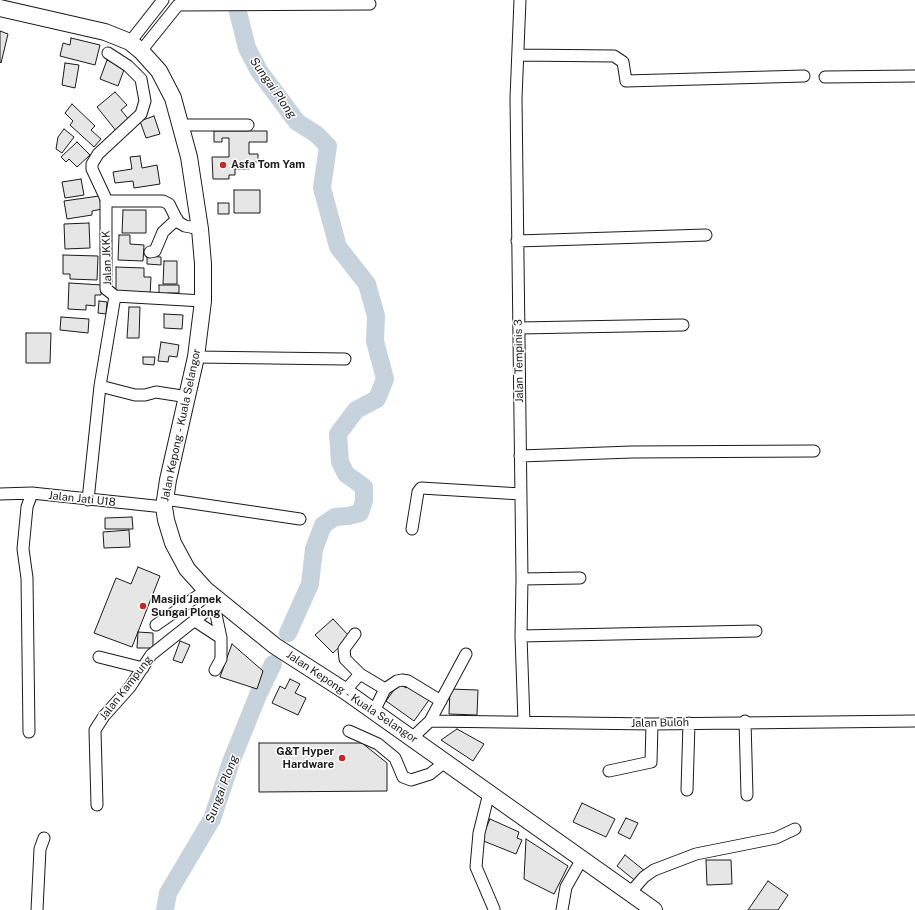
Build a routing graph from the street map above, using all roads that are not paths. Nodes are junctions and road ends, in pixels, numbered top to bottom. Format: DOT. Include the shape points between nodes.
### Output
graph roads {
  1 [pos="163,0"];
  2 [pos="520,0"];
  3 [pos="175,3"];
  4 [pos="370,4"];
  5 [pos="0,8"];
  6 [pos="136,47"];
  7 [pos="108,52"];
  8 [pos="518,55"];
  9 [pos="804,76"];
  10 [pos="915,76"];
  11 [pos="825,77"];
  12 [pos="182,125"];
  13 [pos="248,125"];
  14 [pos="106,202"];
  15 [pos="177,219"];
  16 [pos="200,229"];
  17 [pos="706,235"];
  18 [pos="518,241"];
  19 [pos="150,252"];
  20 [pos="115,296"];
  21 [pos="203,301"];
  22 [pos="683,325"];
  23 [pos="519,328"];
  24 [pos="196,357"];
  25 [pos="345,360"];
  26 [pos="100,386"];
  27 [pos="188,397"];
  28 [pos="814,451"];
  29 [pos="520,456"];
  30 [pos="32,493"];
  31 [pos="0,494"];
  32 [pos="521,494"];
  33 [pos="88,500"];
  34 [pos="165,503"];
  35 [pos="300,519"];
  36 [pos="412,528"];
  37 [pos="580,578"];
  38 [pos="522,579"];
  39 [pos="206,590"];
  40 [pos="216,603"];
  41 [pos="195,621"];
  42 [pos="156,625"];
  43 [pos="756,631"];
  44 [pos="355,634"];
  45 [pos="521,636"];
  46 [pos="221,638"];
  47 [pos="466,654"];
  48 [pos="100,657"];
  49 [pos="143,668"];
  50 [pos="215,670"];
  51 [pos="360,674"];
  52 [pos="384,689"];
  53 [pos="345,691"];
  54 [pos="441,701"];
  55 [pos="374,711"];
  56 [pos="430,721"];
  57 [pos="915,721"];
  58 [pos="524,722"];
  59 [pos="745,722"];
  60 [pos="689,723"];
  61 [pos="652,724"];
  62 [pos="349,731"];
  63 [pos="29,732"];
  64 [pos="412,738"];
  65 [pos="446,762"];
  66 [pos="609,771"];
  67 [pos="687,790"];
  68 [pos="489,793"];
  69 [pos="747,795"];
  70 [pos="97,805"];
  71 [pos="795,829"];
  72 [pos="44,838"];
  73 [pos="582,858"];
  74 [pos="630,893"];
  75 [pos="494,909"];
  76 [pos="37,910"];
  77 [pos="562,910"];
  78 [pos="654,910"];
  1 -- 6 [label="street"];
  2 -- 8 [label="street, Jalan Tempinis 3"];
  3 -- 4 [label="street" via="226,6"];
  3 -- 6 [label="street"];
  5 -- 6 [label="highway, Jalan Kepong - Kuala Selangor" via="105,32"];
  6 -- 12 [label="highway, Jalan Kepong - Kuala Selangor" via="159,71 173,98"];
  7 -- 14 [label="street, Jalan JKKK" via="141,79 145,101 141,114 94,159 92,169"];
  8 -- 9 [label="street" via="614,56 623,62 626,81"];
  8 -- 18 [label="street, Jalan Tempinis 3"];
  10 -- 11 [label="street"];
  12 -- 13 [label="street"];
  12 -- 16 [label="highway, Jalan Kepong - Kuala Selangor"];
  14 -- 15 [label="street" via="163,201 169,204"];
  14 -- 20 [label="street, Jalan JKKK" via="106,289"];
  15 -- 16 [label="street" via="185,226"];
  15 -- 19 [label="street" via="163,232 156,251"];
  16 -- 21 [label="highway, Jalan Kepong - Kuala Selangor"];
  17 -- 18 [label="street"];
  18 -- 23 [label="street, Jalan Tempinis 3"];
  20 -- 21 [label="street"];
  20 -- 26 [label="street, Jalan JKKK"];
  21 -- 24 [label="highway, Jalan Kepong - Kuala Selangor"];
  22 -- 23 [label="street"];
  23 -- 29 [label="street, Jalan Tempinis 3"];
  24 -- 25 [label="street"];
  24 -- 27 [label="highway, Jalan Kepong - Kuala Selangor"];
  26 -- 27 [label="street" via="135,395 156,392"];
  26 -- 33 [label="street, Jalan JKKK"];
  27 -- 34 [label="highway, Jalan Kepong - Kuala Selangor"];
  28 -- 29 [label="street" via="632,452"];
  29 -- 32 [label="street, Jalan Tempinis 3"];
  30 -- 31 [label="street, Jalan Jati U18"];
  30 -- 33 [label="street, Jalan Jati U18"];
  30 -- 63 [label="street" via="27,507 23,549 27,578"];
  32 -- 36 [label="street" via="421,488 418,492"];
  32 -- 38 [label="street, Jalan Tempinis 3"];
  33 -- 34 [label="street, Jalan Jati U18"];
  34 -- 35 [label="street, Jalan Jati U18"];
  34 -- 39 [label="highway, Jalan Kepong - Kuala Selangor" via="166,520 173,543 187,569"];
  37 -- 38 [label="street"];
  38 -- 45 [label="street, Jalan Tempinis 3"];
  39 -- 40 [label="highway, Jalan Kepong - Kuala Selangor"];
  39 -- 42 [label="street"];
  40 -- 41 [label="street, Jalan Kampung"];
  40 -- 46 [label="street"];
  40 -- 53 [label="highway, Jalan Kepong - Kuala Selangor" via="275,646"];
  41 -- 46 [label="street"];
  41 -- 49 [label="street, Jalan Kampung" via="151,655"];
  43 -- 45 [label="street"];
  44 -- 51 [label="street" via="343,654"];
  45 -- 58 [label="street, Jalan Tempinis 3"];
  46 -- 50 [label="street" via="221,659"];
  47 -- 54 [label="street"];
  48 -- 49 [label="street"];
  49 -- 70 [label="street, Jalan Kampung" via="94,730"];
  51 -- 52 [label="street"];
  51 -- 53 [label="street"];
  52 -- 54 [label="street" via="397,681 408,681"];
  52 -- 55 [label="street"];
  53 -- 55 [label="highway, Jalan Kepong - Kuala Selangor"];
  54 -- 56 [label="street"];
  55 -- 64 [label="highway, Jalan Kepong - Kuala Selangor"];
  56 -- 58 [label="street, Jalan Buloh"];
  56 -- 64 [label="street"];
  57 -- 59 [label="street, Jalan Buloh"];
  58 -- 61 [label="street, Jalan Buloh"];
  59 -- 60 [label="street, Jalan Buloh"];
  59 -- 69 [label="street"];
  60 -- 61 [label="street, Jalan Buloh"];
  60 -- 67 [label="street"];
  61 -- 66 [label="street" via="652,762"];
  62 -- 65 [label="street" via="378,744 395,758 403,777 410,780 430,774"];
  64 -- 65 [label="highway, Jalan Kepong - Kuala Selangor"];
  65 -- 68 [label="highway, Jalan Kepong - Kuala Selangor"];
  68 -- 73 [label="highway, Jalan Kepong - Kuala Selangor"];
  68 -- 75 [label="street" via="479,833 476,867"];
  71 -- 74 [label="street" via="776,838 696,854 654,870 644,876"];
  72 -- 76 [label="street" via="40,849"];
  73 -- 74 [label="highway, Jalan Kepong - Kuala Selangor"];
  73 -- 77 [label="street" via="566,887"];
  74 -- 78 [label="highway, Jalan Kepong - Kuala Selangor"];
}
